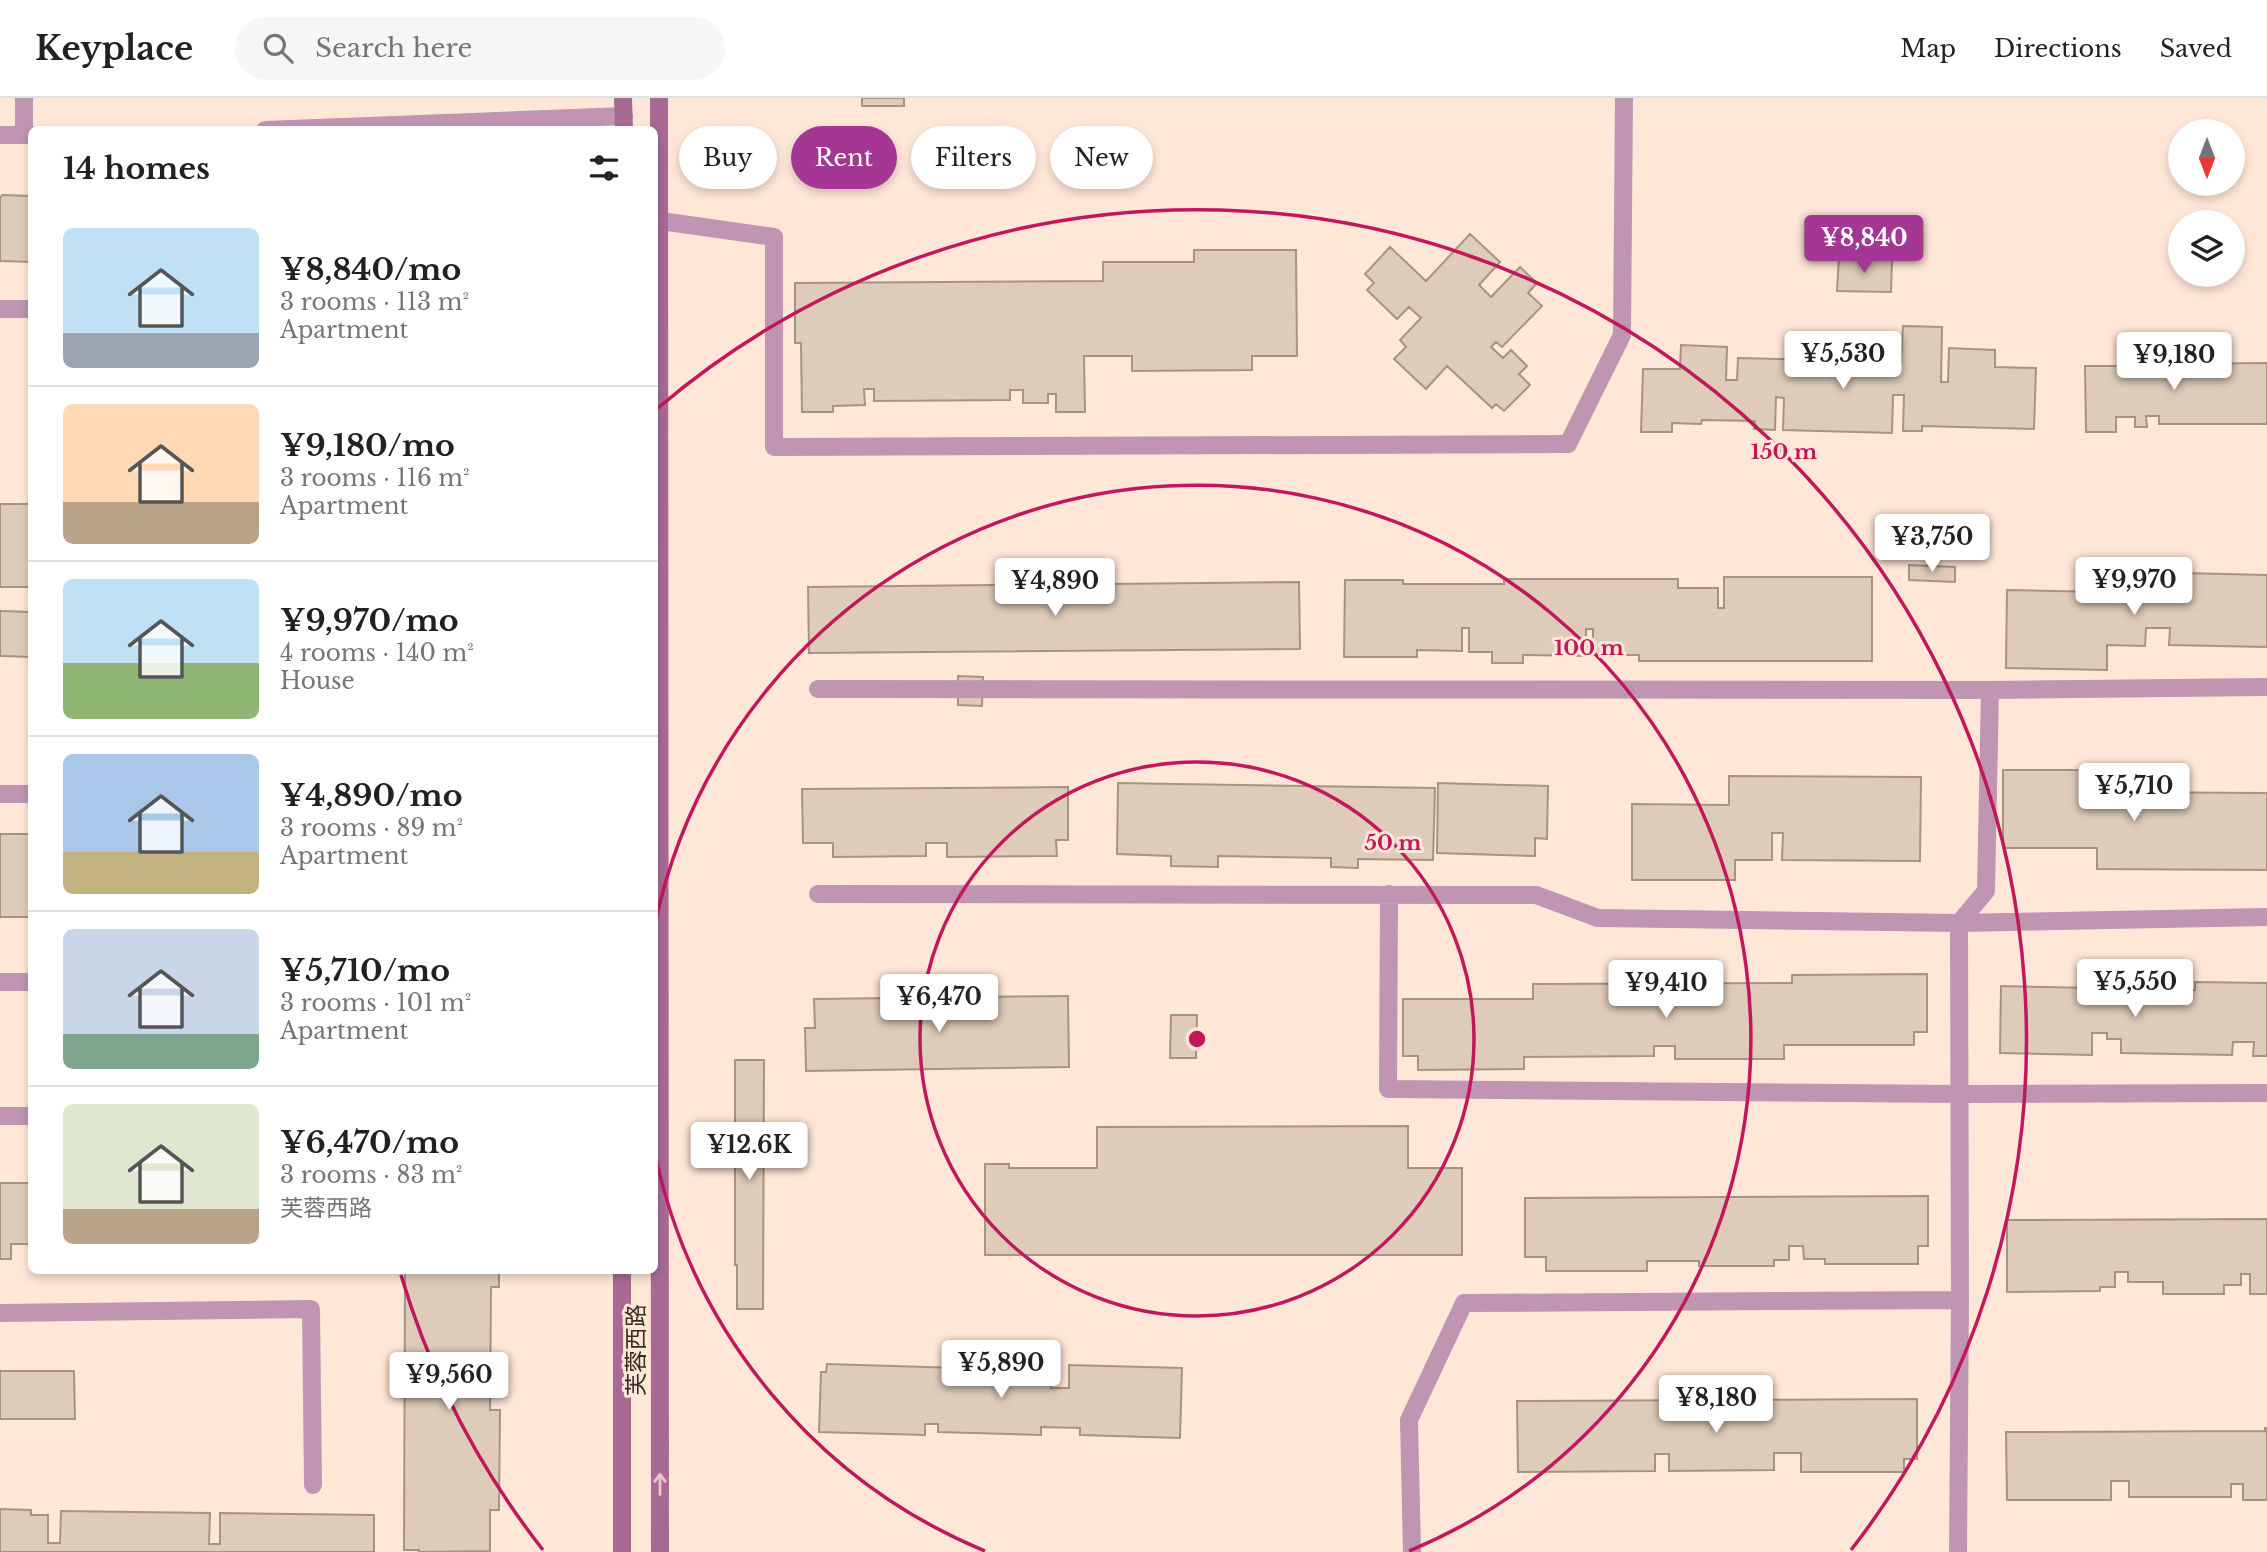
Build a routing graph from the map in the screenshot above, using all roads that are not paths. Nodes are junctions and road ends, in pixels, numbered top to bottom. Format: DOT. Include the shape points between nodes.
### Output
graph roads {
  1 [pos="24,98"];
  2 [pos="659,98"];
  3 [pos="1624,98"];
  4 [pos="624,115"];
  5 [pos="361,126"];
  6 [pos="0,135"];
  7 [pos="28,135"];
  8 [pos="658,159"];
  9 [pos="658,220"];
  10 [pos="0,309"];
  11 [pos="28,309"];
  12 [pos="658,664"];
  13 [pos="2267,687"];
  14 [pos="818,689"];
  15 [pos="1990,690"];
  16 [pos="0,794"];
  17 [pos="28,794"];
  18 [pos="818,894"];
  19 [pos="1389,894"];
  20 [pos="2267,917"];
  21 [pos="1959,923"];
  22 [pos="0,982"];
  23 [pos="28,982"];
  24 [pos="2267,1093"];
  25 [pos="1960,1094"];
  26 [pos="0,1116"];
  27 [pos="28,1116"];
  28 [pos="622,1274"];
  29 [pos="1960,1300"];
  30 [pos="0,1313"];
  31 [pos="313,1485"];
  32 [pos="622,1552"];
  33 [pos="660,1552"];
  34 [pos="1412,1552"];
  35 [pos="1958,1552"];
  1 -- 7 [label="street"];
  2 -- 8 [label="main road, 芙蓉西路"];
  3 -- 9 [label="street" via="1622,335 1568,443 774,447 774,237"];
  4 -- 5 [label="street"];
  6 -- 7 [label="street"];
  10 -- 11 [label="street"];
  33 -- 12 [label="main road, 芙蓉西路, one-way"];
  13 -- 15 [label="street"];
  14 -- 15 [label="street"];
  15 -- 21 [label="street" via="1986,891"];
  16 -- 17 [label="street"];
  18 -- 19 [label="street"];
  19 -- 21 [label="street" via="1536,895 1598,918"];
  19 -- 25 [label="street" via="1388,1089"];
  20 -- 21 [label="street"];
  21 -- 25 [label="street"];
  22 -- 23 [label="street"];
  24 -- 25 [label="street"];
  25 -- 29 [label="street"];
  26 -- 27 [label="street"];
  28 -- 32 [label="main road, 芙蓉西路"];
  29 -- 34 [label="street" via="1464,1303 1409,1420"];
  29 -- 35 [label="street"];
  30 -- 31 [label="street" via="311,1309"];
}
